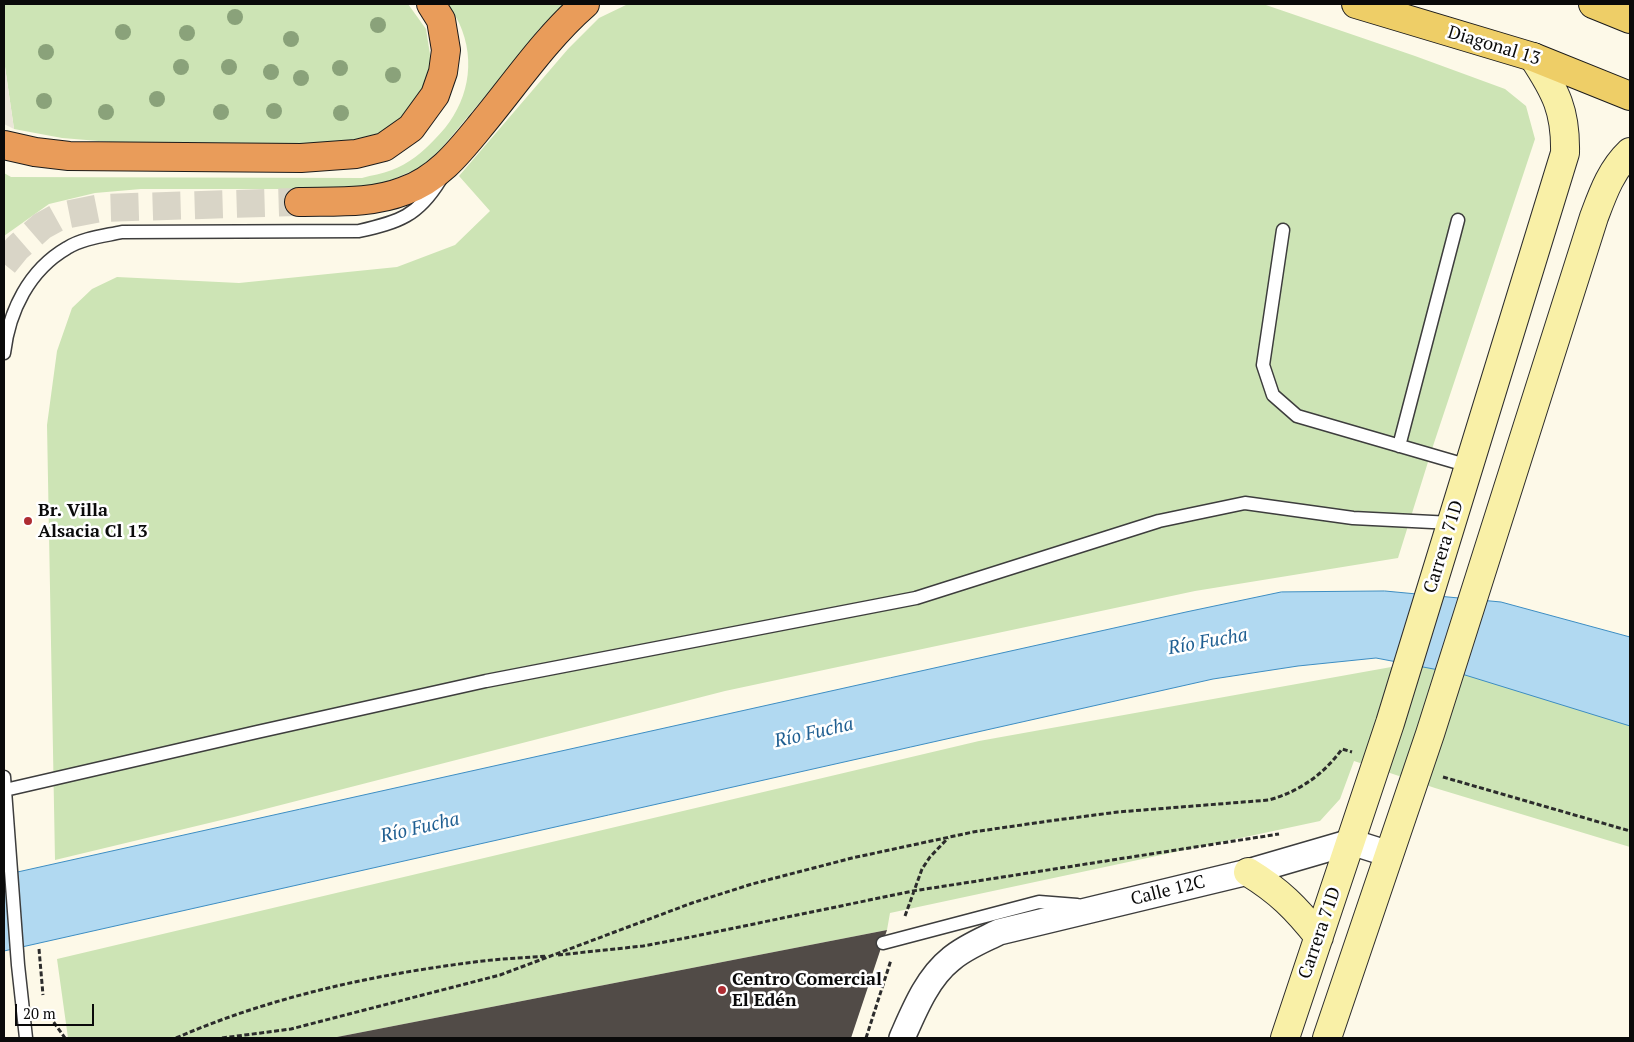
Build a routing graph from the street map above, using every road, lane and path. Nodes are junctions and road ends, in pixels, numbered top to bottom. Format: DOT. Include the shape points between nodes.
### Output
graph roads {
  1 [pos="431,4"];
  2 [pos="585,4"];
  3 [pos="1356,4"];
  4 [pos="1593,4"];
  5 [pos="1630,19"];
  6 [pos="1533,57"];
  7 [pos="1630,96"];
  8 [pos="4,145"];
  9 [pos="1630,152"];
  10 [pos="454,158"];
  11 [pos="299,202"];
  12 [pos="1458,220"];
  13 [pos="1283,230"];
  14 [pos="4,353"];
  15 [pos="1398,446"];
  16 [pos="1469,466"];
  17 [pos="1448,535"];
  18 [pos="1355,753"];
  19 [pos="1418,770"];
  20 [pos="4,784"];
  21 [pos="1630,831"];
  22 [pos="1287,833"];
  23 [pos="949,837"];
  24 [pos="1351,842"];
  25 [pos="1389,854"];
  26 [pos="1248,872"];
  27 [pos="913,891"];
  28 [pos="1102,907"];
  29 [pos="1318,937"];
  30 [pos="898,938"];
  31 [pos="883,942"];
  32 [pos="553,955"];
  33 [pos="18,963"];
  34 [pos="45,1010"];
  35 [pos="19,1038"];
  36 [pos="26,1038"];
  37 [pos="65,1038"];
  38 [pos="176,1038"];
  39 [pos="222,1038"];
  40 [pos="866,1038"];
  41 [pos="902,1038"];
  42 [pos="1285,1038"];
  43 [pos="1327,1038"];
  1 -- 8 [label="highway" via="441,20 444,35 443,72 435,95 412,128 384,148 356,154 252,158 69,156"];
  2 -- 10 [label="highway" via="556,31"];
  3 -- 6 [label="main road, Diagonal 13"];
  4 -- 5 [label="main road"];
  6 -- 7 [label="main road, Diagonal 13"];
  6 -- 16 [label="street, Carrera 71D" via="1559,103 1565,126 1565,153"];
  9 -- 19 [label="street" via="1621,160 1607,184 1594,217"];
  10 -- 11 [label="highway" via="433,176 404,191 366,200"];
  10 -- 14 [label="lane" via="430,196 411,214 376,227 358,231 122,232 68,247 51,259 27,285 6,334"];
  12 -- 15 [label="lane"];
  13 -- 15 [label="lane" via="1263,365 1273,395 1296,416"];
  15 -- 16 [label="lane"];
  16 -- 17 [label="street, Carrera 71D"];
  17 -- 20 [label="lane" via="1245,503 1159,520 916,598 486,681"];
  17 -- 24 [label="street, Carrera 71D"];
  18 -- 23 [label="path" via="1342,749 1314,778 1269,800 1108,813"];
  19 -- 21 [label="path"];
  19 -- 25 [label="street"];
  20 -- 33 [label="lane"];
  22 -- 27 [label="path"];
  23 -- 27 [label="path" via="930,857"];
  23 -- 32 [label="path" via="752,884"];
  24 -- 25 [label="street"];
  24 -- 26 [label="street, Calle 12C"];
  24 -- 29 [label="street, Carrera 71D"];
  25 -- 43 [label="street"];
  26 -- 28 [label="street, Calle 12C"];
  26 -- 29 [label="street" via="1284,896"];
  27 -- 30 [label="path"];
  27 -- 32 [label="path" via="682,939"];
  28 -- 30 [label="lane" via="1039,902"];
  28 -- 41 [label="street, Calle 12C" via="999,932 951,959 935,976 915,1007"];
  29 -- 42 [label="street, Carrera 71D"];
  30 -- 31 [label="lane"];
  30 -- 40 [label="path"];
  32 -- 38 [label="path" via="468,962 304,993 245,1011"];
  32 -- 39 [label="path" via="491,978 291,1029"];
  33 -- 35 [label="lane"];
  33 -- 36 [label="lane"];
  34 -- 37 [label="path"];
}
